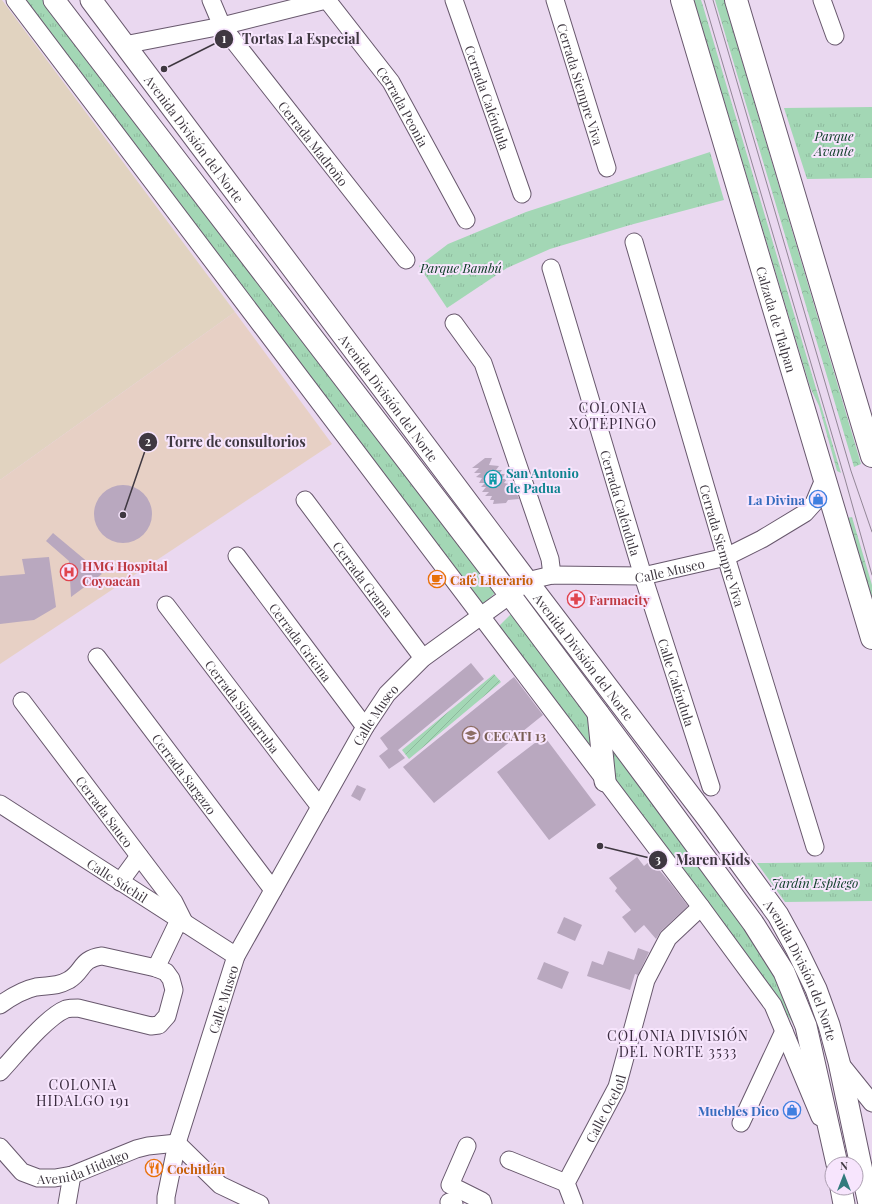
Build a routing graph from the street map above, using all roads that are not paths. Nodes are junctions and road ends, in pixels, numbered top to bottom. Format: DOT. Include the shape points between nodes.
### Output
graph roads {
  1 [pos="15,0"];
  2 [pos="54,0"];
  3 [pos="91,0"];
  4 [pos="211,0"];
  5 [pos="454,0"];
  6 [pos="555,0"];
  7 [pos="682,0"];
  8 [pos="736,0"];
  9 [pos="822,0"];
  10 [pos="320,1"];
  11 [pos="222,26"];
  12 [pos="835,36"];
  13 [pos="124,45"];
  14 [pos="607,168"];
  15 [pos="522,194"];
  16 [pos="466,220"];
  17 [pos="634,242"];
  18 [pos="406,260"];
  19 [pos="551,268"];
  20 [pos="454,322"];
  21 [pos="872,456"];
  22 [pos="825,478"];
  23 [pos="305,500"];
  24 [pos="237,556"];
  25 [pos="726,557"];
  26 [pos="552,575"];
  27 [pos="643,576"];
  28 [pos="527,581"];
  29 [pos="510,595"];
  30 [pos="166,605"];
  31 [pos="481,617"];
  32 [pos="872,638"];
  33 [pos="97,657"];
  34 [pos="423,658"];
  35 [pos="22,701"];
  36 [pos="598,713"];
  37 [pos="365,727"];
  38 [pos="605,781"];
  39 [pos="711,787"];
  40 [pos="0,804"];
  41 [pos="320,807"];
  42 [pos="815,847"];
  43 [pos="139,856"];
  44 [pos="120,882"];
  45 [pos="273,890"];
  46 [pos="701,908"];
  47 [pos="182,922"];
  48 [pos="236,956"];
  49 [pos="156,968"];
  50 [pos="0,1004"];
  51 [pos="784,1031"];
  52 [pos="839,1062"];
  53 [pos="0,1072"];
  54 [pos="872,1104"];
  55 [pos="740,1123"];
  56 [pos="177,1144"];
  57 [pos="467,1146"];
  58 [pos="0,1147"];
  59 [pos="836,1156"];
  60 [pos="836,1156"];
  61 [pos="509,1160"];
  62 [pos="72,1175"];
  63 [pos="566,1183"];
  64 [pos="67,1204"];
  65 [pos="166,1204"];
  66 [pos="260,1204"];
  67 [pos="483,1204"];
  68 [pos="574,1204"];
  69 [pos="868,1204"];
  1 -- 31 [label="street, Avenida División del Norte"];
  2 -- 29 [label="main road, Avenida División del Norte"];
  3 -- 13 [label="main road, Avenida División del Norte"];
  4 -- 11 [label="street, Cerrada Madroño"];
  5 -- 15 [label="street, Cerrada Caléndula"];
  6 -- 14 [label="street, Cerrada Siempre Viva"];
  7 -- 22 [label="highway, Calzada de Tlalpan"];
  8 -- 21 [label="highway"];
  9 -- 12 [label="street"];
  10 -- 11 [label="street"];
  10 -- 16 [label="street, Cerrada Peonia" via="391,82"];
  11 -- 13 [label="street"];
  11 -- 18 [label="street, Cerrada Madroño"];
  13 -- 28 [label="main road, Avenida División del Norte"];
  17 -- 25 [label="street, Cerrada Siempre Viva"];
  19 -- 27 [label="street, Cerrada Caléndula"];
  20 -- 26 [label="street" via="483,363 550,559"];
  22 -- 25 [label="street, Calle Museo" via="814,503 805,513"];
  22 -- 32 [label="highway, Calzada de Tlalpan"];
  23 -- 34 [label="street, Cerrada Grama"];
  24 -- 37 [label="street, Cerrada Gricina"];
  25 -- 27 [label="street, Calle Museo"];
  25 -- 42 [label="street, Cerrada Siempre Viva"];
  26 -- 27 [label="street, Calle Museo"];
  26 -- 28 [label="street, Calle Museo"];
  27 -- 39 [label="street, Calle Caléndula"];
  28 -- 29 [label="street, Calle Museo"];
  28 -- 52 [label="main road, Avenida División del Norte" via="778,914 816,989"];
  29 -- 31 [label="street, Calle Museo"];
  29 -- 36 [label="main road, Avenida División del Norte"];
  30 -- 41 [label="street, Cerrada Simarruba"];
  31 -- 34 [label="street, Calle Museo"];
  31 -- 38 [label="street, Avenida División del Norte"];
  33 -- 45 [label="street, Cerrada Sargazo"];
  34 -- 37 [label="street, Calle Museo" via="387,694"];
  35 -- 43 [label="street, Cerrada Sauco"];
  36 -- 38 [label="main road"];
  36 -- 59 [label="main road, Avenida División del Norte" via="753,923 784,972 806,1026"];
  37 -- 41 [label="street, Calle Museo"];
  38 -- 46 [label="street, Avenida División del Norte"];
  40 -- 44 [label="street, Calle Súchil"];
  41 -- 45 [label="street, Calle Museo"];
  43 -- 44 [label="street"];
  43 -- 47 [label="street, Cerrada Sauco" via="174,902"];
  44 -- 47 [label="street, Calle Súchil"];
  45 -- 48 [label="street, Calle Museo"];
  46 -- 51 [label="street, Avenida División del Norte" via="773,1005"];
  46 -- 63 [label="street, Calle Ocelotl" via="668,938 646,980 617,1087"];
  47 -- 48 [label="street, Calle Súchil"];
  47 -- 49 [label="street"];
  48 -- 56 [label="street, Calle Museo"];
  49 -- 50 [label="street" via="102,956 94,957 71,979 58,985 29,989"];
  49 -- 53 [label="street" via="169,975 174,990 167,1016 159,1025 151,1026 78,1008 67,1008 42,1027"];
  51 -- 55 [label="street"];
  51 -- 60 [label="street, Avenida División del Norte"];
  52 -- 54 [label="street"];
  52 -- 69 [label="main road, Avenida División del Norte"];
  56 -- 62 [label="street, Avenida Hidalgo" via="136,1149"];
  56 -- 65 [label="street, Calle Museo"];
  56 -- 66 [label="street" via="220,1185"];
  57 -- 67 [label="street" via="450,1185 482,1201"];
  58 -- 62 [label="street, Avenida Hidalgo" via="26,1174 38,1178"];
  61 -- 63 [label="street"];
  62 -- 64 [label="street"];
  63 -- 68 [label="street"];
}
